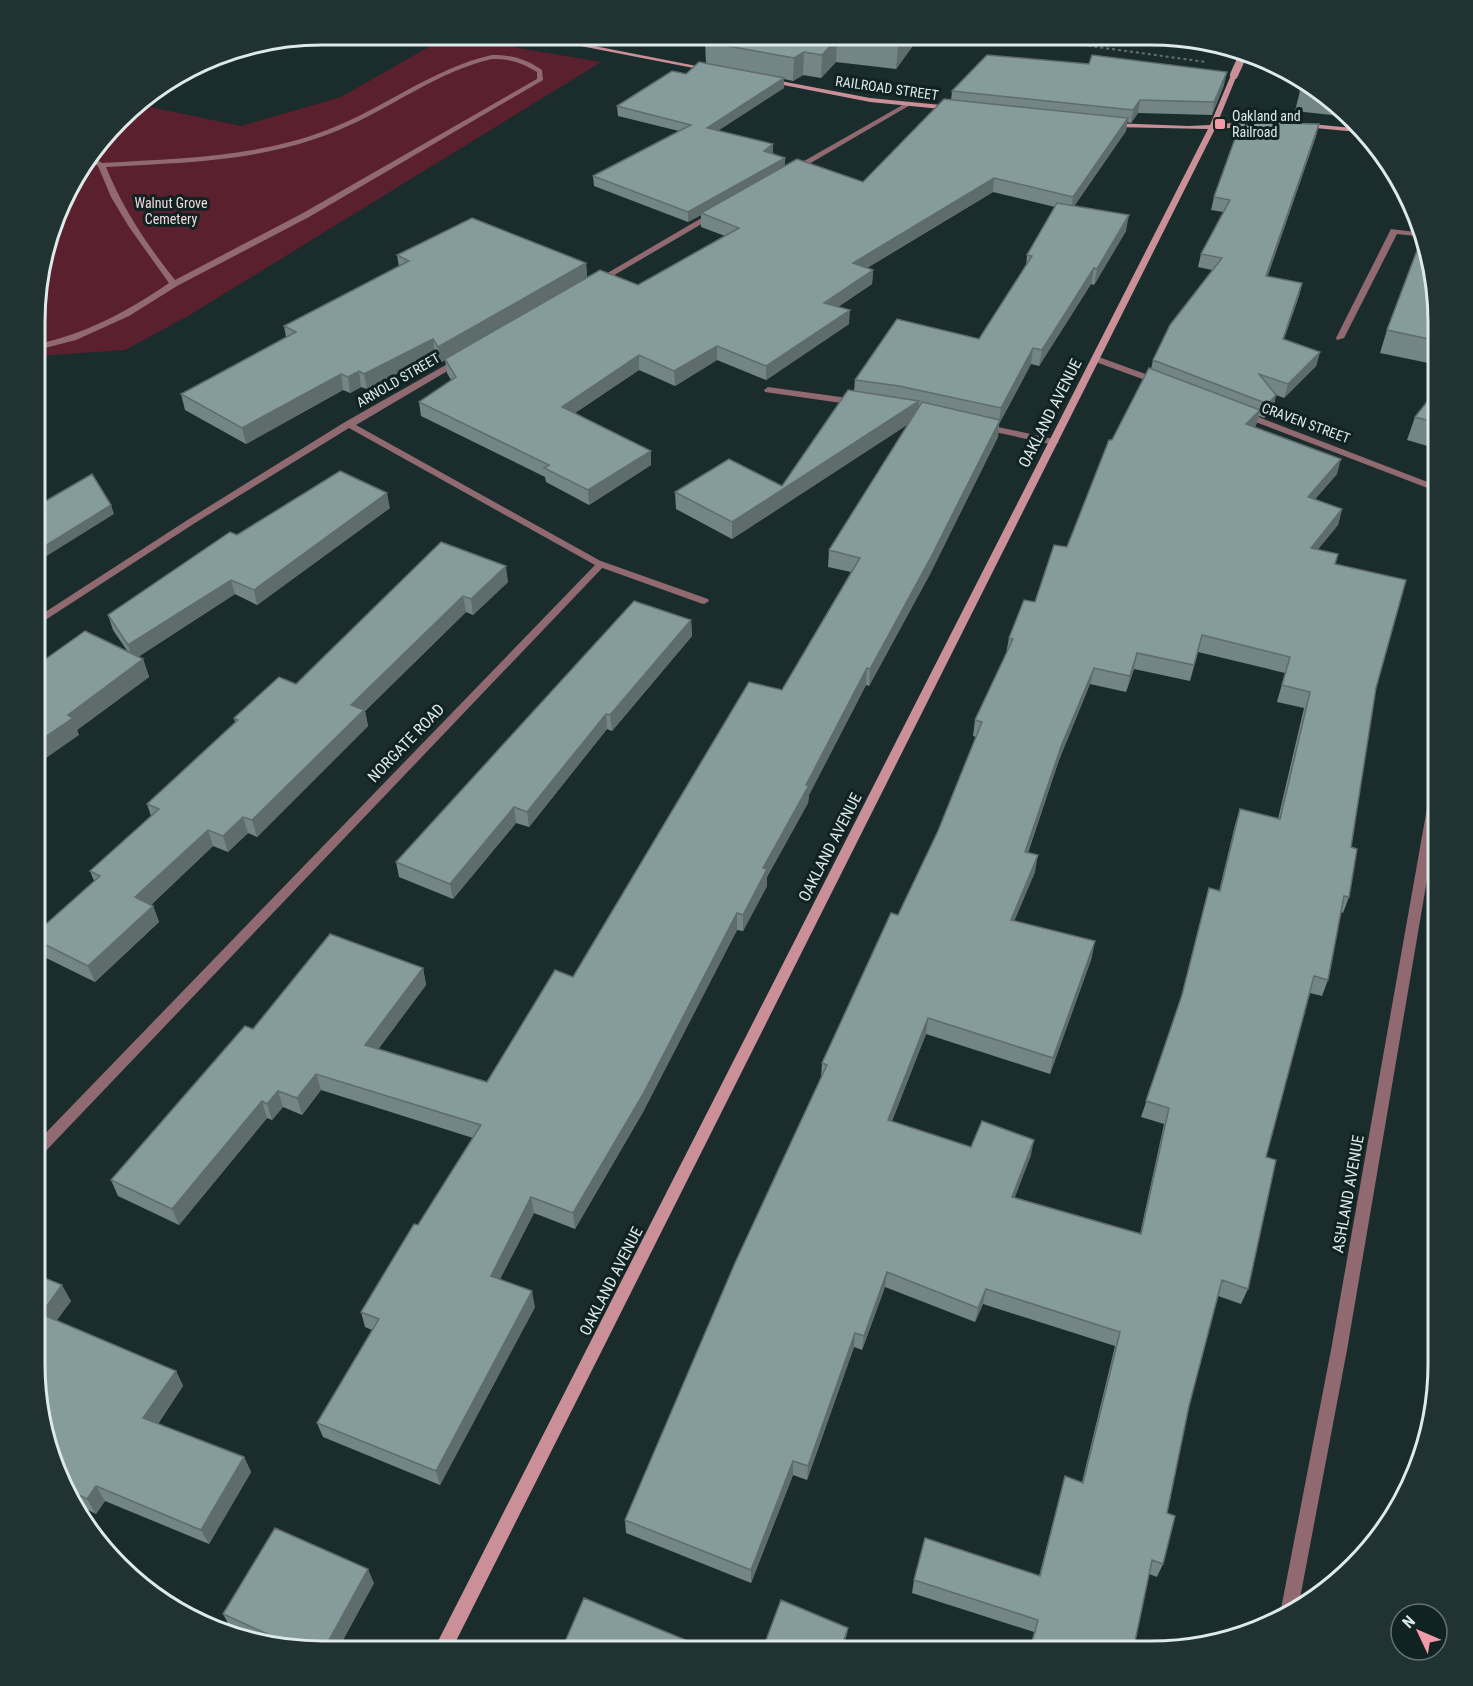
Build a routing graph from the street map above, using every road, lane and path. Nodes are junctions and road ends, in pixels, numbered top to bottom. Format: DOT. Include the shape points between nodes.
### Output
graph roads {
  1 [pos="580,45"];
  2 [pos="1081,45"];
  3 [pos="1241,60"];
  4 [pos="1210,63"];
  5 [pos="1262,70"];
  6 [pos="1267,71"];
  7 [pos="722,72"];
  8 [pos="756,78"];
  9 [pos="908,104"];
  10 [pos="962,110"];
  11 [pos="1266,124"];
  12 [pos="1298,124"];
  13 [pos="1108,125"];
  14 [pos="1214,126"];
  15 [pos="1350,129"];
  16 [pos="96,162"];
  17 [pos="101,165"];
  18 [pos="785,174"];
  19 [pos="723,209"];
  20 [pos="1413,234"];
  21 [pos="174,284"];
  22 [pos="591,285"];
  23 [pos="1340,338"];
  24 [pos="45,346"];
  25 [pos="469,354"];
  26 [pos="1096,359"];
  27 [pos="1174,388"];
  28 [pos="768,390"];
  29 [pos="862,403"];
  30 [pos="1230,409"];
  31 [pos="348,424"];
  32 [pos="974,424"];
  33 [pos="1054,442"];
  34 [pos="1428,486"];
  35 [pos="601,564"];
  36 [pos="704,601"];
  37 [pos="45,617"];
  38 [pos="1428,838"];
  39 [pos="45,1144"];
  40 [pos="1291,1603"];
  41 [pos="447,1641"];
  1 -- 7 [label="street"];
  2 -- 4 [label="path"];
  3 -- 14 [label="street, OAKLAND AVENUE, bridge"];
  5 -- 6 [label="path"];
  8 -- 9 [label="street, RAILROAD STREET"];
  9 -- 10 [label="street, RAILROAD STREET"];
  9 -- 18 [label="street"];
  11 -- 14 [label="street"];
  12 -- 15 [label="street"];
  13 -- 14 [label="street"];
  14 -- 26 [label="street, OAKLAND AVENUE"];
  16 -- 17 [label="street"];
  17 -- 21 [label="street" via="147,250"];
  17 -- 21 [label="street" via="229,155 305,140 348,123 450,69 485,58 522,61 540,72 540,80 530,86"];
  19 -- 22 [label="street"];
  20 -- 23 [label="street" via="1394,231"];
  21 -- 24 [label="street" via="92,330"];
  25 -- 31 [label="street, ARNOLD STREET"];
  26 -- 27 [label="street"];
  26 -- 33 [label="street, OAKLAND AVENUE"];
  28 -- 29 [label="street"];
  30 -- 34 [label="street, CRAVEN STREET"];
  31 -- 35 [label="street"];
  31 -- 37 [label="street, ARNOLD STREET"];
  32 -- 33 [label="street"];
  33 -- 41 [label="street, OAKLAND AVENUE"];
  35 -- 36 [label="street"];
  35 -- 39 [label="street, NORGATE ROAD"];
  38 -- 40 [label="street, ASHLAND AVENUE"];
}
